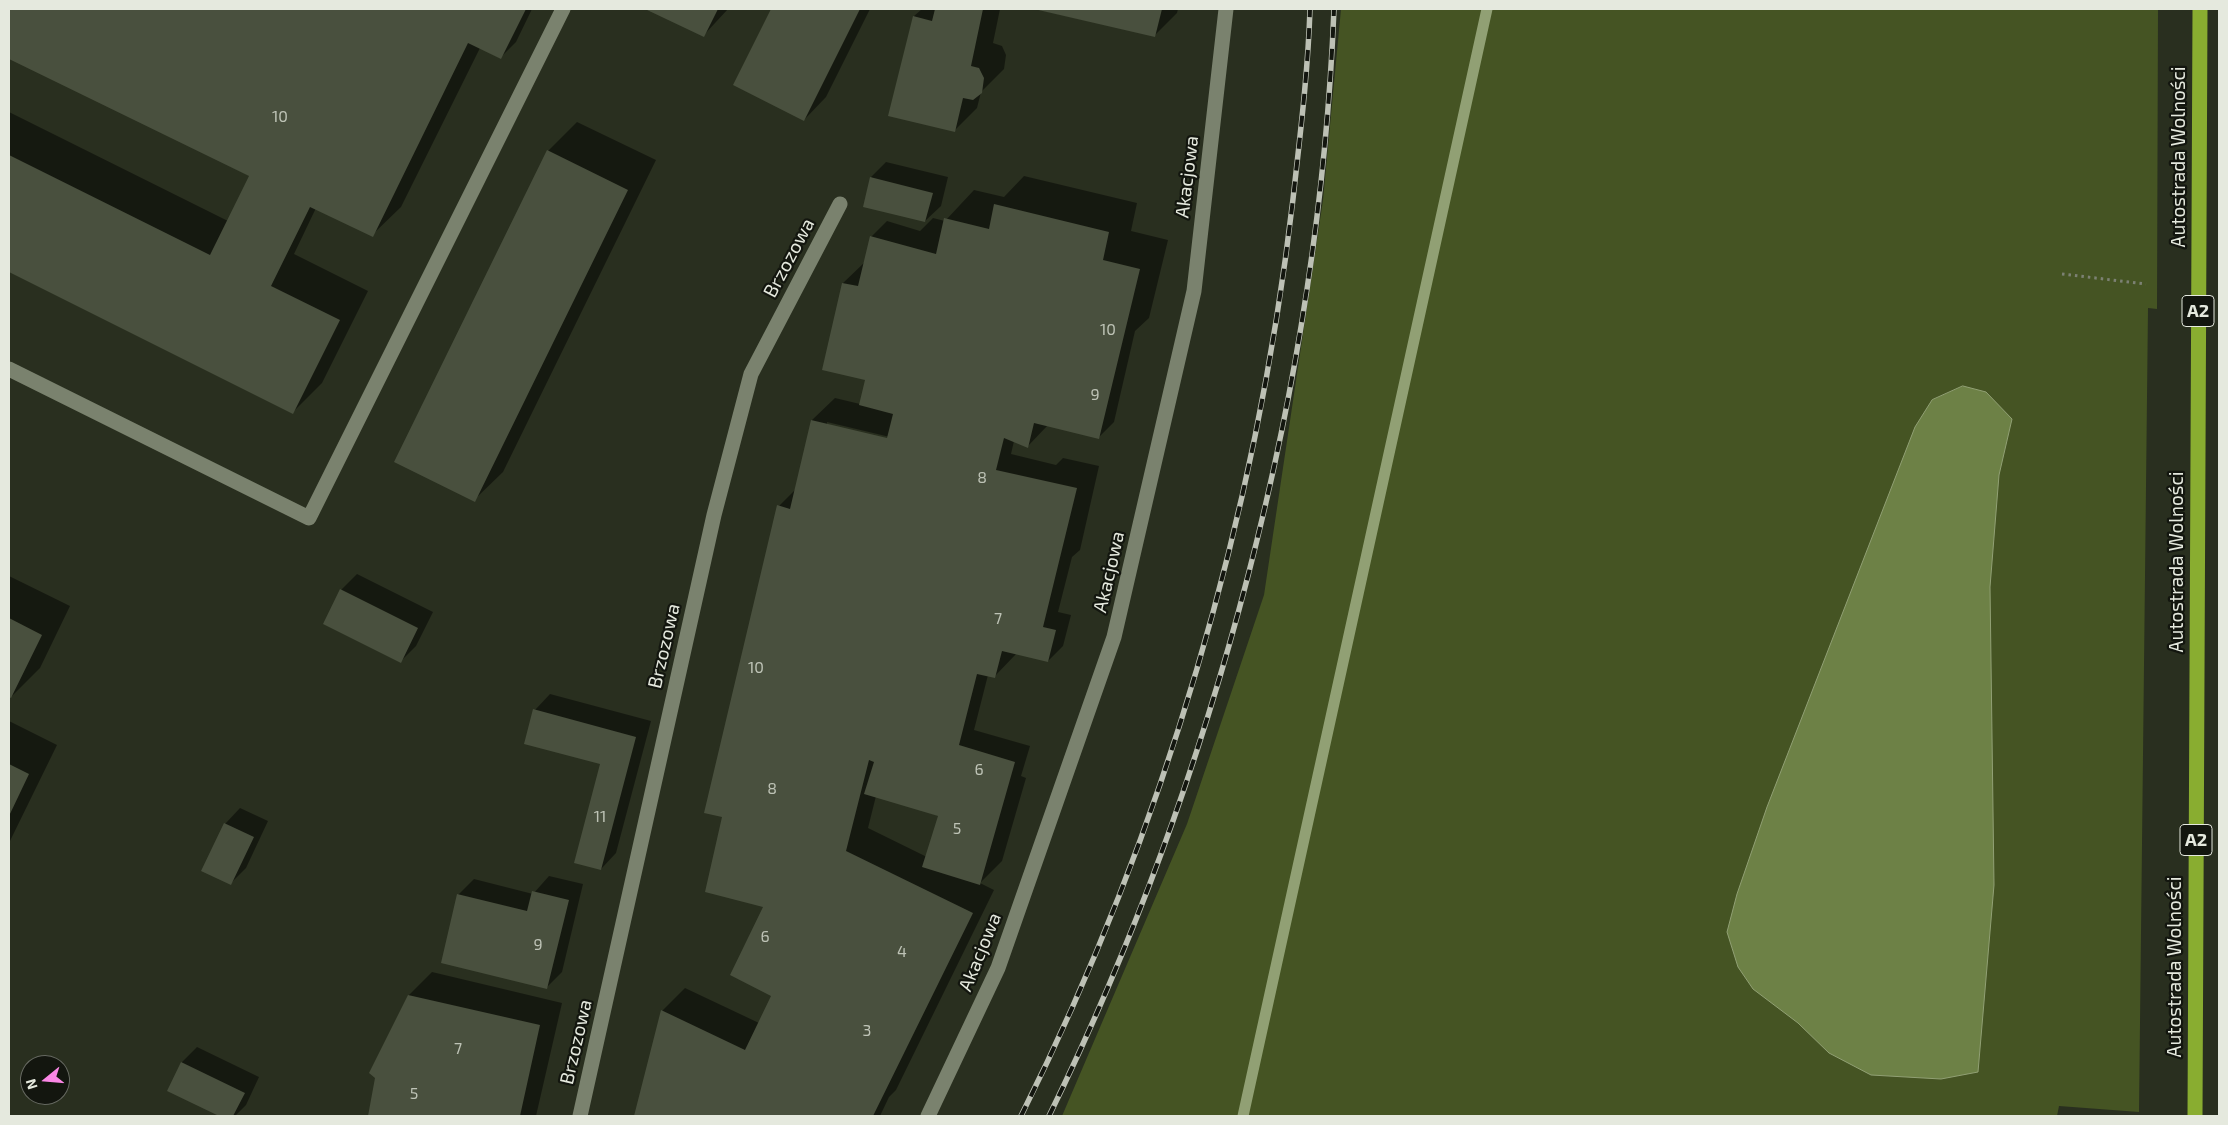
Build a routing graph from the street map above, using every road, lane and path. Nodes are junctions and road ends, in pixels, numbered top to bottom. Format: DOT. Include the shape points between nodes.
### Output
graph roads {
  1 [pos="564,9"];
  2 [pos="1226,9"];
  3 [pos="2200,9"];
  4 [pos="840,204"];
  5 [pos="2062,274"];
  6 [pos="2146,284"];
  7 [pos="9,369"];
  8 [pos="580,1116"];
  9 [pos="928,1116"];
  10 [pos="2195,1116"];
  1 -- 7 [label="street" via="308,518"];
  2 -- 9 [label="street, Akacjowa" via="1194,290 1114,637 998,968"];
  3 -- 10 [label="highway, Autostrada Wolności / A2"];
  4 -- 8 [label="street, Brzozowa" via="751,374 714,515"];
  5 -- 6 [label="path"];
}
